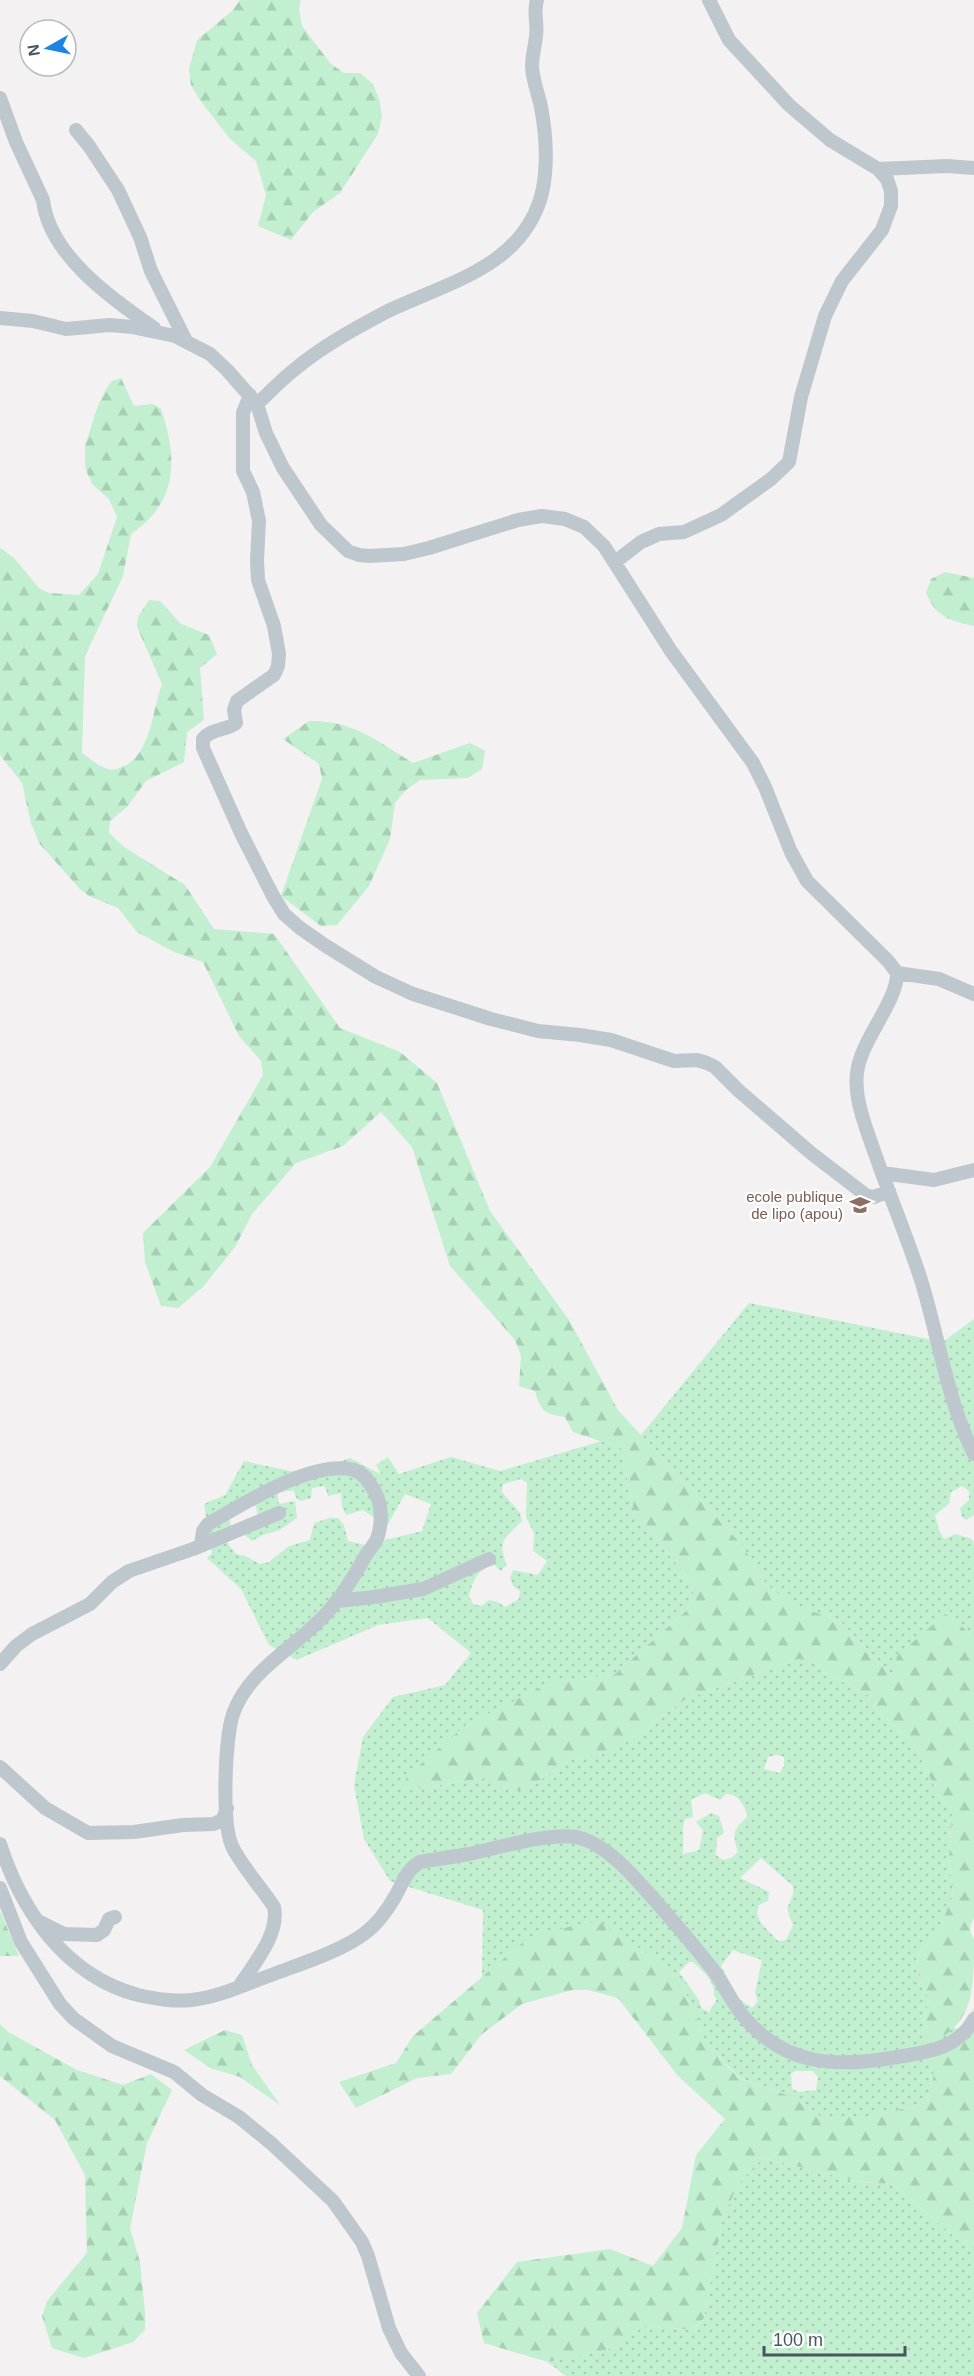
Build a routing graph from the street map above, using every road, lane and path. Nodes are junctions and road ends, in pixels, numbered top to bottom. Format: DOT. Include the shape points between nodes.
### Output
graph roads {
  1 [pos="537,0"];
  2 [pos="709,0"];
  3 [pos="0,98"];
  4 [pos="76,130"];
  5 [pos="974,168"];
  6 [pos="878,169"];
  7 [pos="0,318"];
  8 [pos="160,332"];
  9 [pos="186,341"];
  10 [pos="254,399"];
  11 [pos="615,562"];
  12 [pos="897,973"];
  13 [pos="971,990"];
  14 [pos="974,1170"];
  15 [pos="882,1173"];
  16 [pos="889,1191"];
  17 [pos="974,1454"];
  18 [pos="279,1513"];
  19 [pos="201,1545"];
  20 [pos="489,1559"];
  21 [pos="337,1600"];
  22 [pos="0,1664"];
  23 [pos="0,1767"];
  24 [pos="227,1808"];
  25 [pos="0,1844"];
  26 [pos="0,1888"];
  27 [pos="115,1917"];
  28 [pos="38,1921"];
  29 [pos="239,1987"];
  30 [pos="974,2019"];
  31 [pos="419,2376"];
  1 -- 10 [label="street" via="532,64 543,122 545,169 542,193 519,236 502,255 472,276 387,312 327,346"];
  2 -- 6 [label="street" via="729,40 789,105 830,140"];
  3 -- 8 [label="street" via="53,233 100,288"];
  4 -- 9 [label="street" via="118,190 151,271"];
  5 -- 6 [label="street"];
  6 -- 11 [label="street" via="887,178 891,206 882,230 842,281 825,316 801,397 789,462 721,515 684,532 658,534"];
  7 -- 8 [label="street" via="66,329 110,325"];
  8 -- 9 [label="street"];
  9 -- 10 [label="street" via="210,354"];
  10 -- 11 [label="street" via="283,468 321,525 348,551 369,556 404,554 542,516 584,527"];
  10 -- 16 [label="street" via="243,413 243,471 253,492 259,521 258,580 274,626 278,666 274,675 237,701 236,723 208,733 203,748 284,914 366,971 413,994 538,1031 611,1040 675,1061 707,1063 867,1196"];
  11 -- 12 [label="street" via="671,651 753,763 807,881"];
  12 -- 13 [label="street" via="939,979"];
  12 -- 15 [label="street" via="895,986 862,1053 857,1072 860,1105"];
  14 -- 15 [label="street" via="934,1180"];
  15 -- 16 [label="street"];
  16 -- 17 [label="street" via="921,1280 958,1416"];
  18 -- 19 [label="street"];
  19 -- 21 [label="street" via="208,1524 271,1489 322,1469 356,1470 379,1499 381,1518 378,1536"];
  19 -- 22 [label="street" via="129,1571 90,1604 32,1634"];
  20 -- 21 [label="street" via="423,1588 374,1598"];
  21 -- 24 [label="street" via="268,1664 234,1712 228,1735"];
  23 -- 24 [label="street" via="45,1808 88,1833 214,1824 222,1819"];
  24 -- 29 [label="street" via="232,1847 264,1891 277,1918 275,1929"];
  25 -- 28 [label="street" via="14,1880"];
  26 -- 31 [label="street" via="21,1942 60,2004 74,2019 112,2046 174,2072 202,2095 239,2116 333,2201 365,2249 388,2328"];
  27 -- 28 [label="street" via="97,1935 64,1934"];
  28 -- 29 [label="street" via="79,1967 128,1992 163,2001 194,2000"];
  29 -- 30 [label="street" via="359,1938 376,1924 407,1874 420,1862 532,1840 568,1837 589,1842 632,1875 715,1973 744,2017 787,2052 817,2061 882,2060 938,2050 961,2036"];
}
